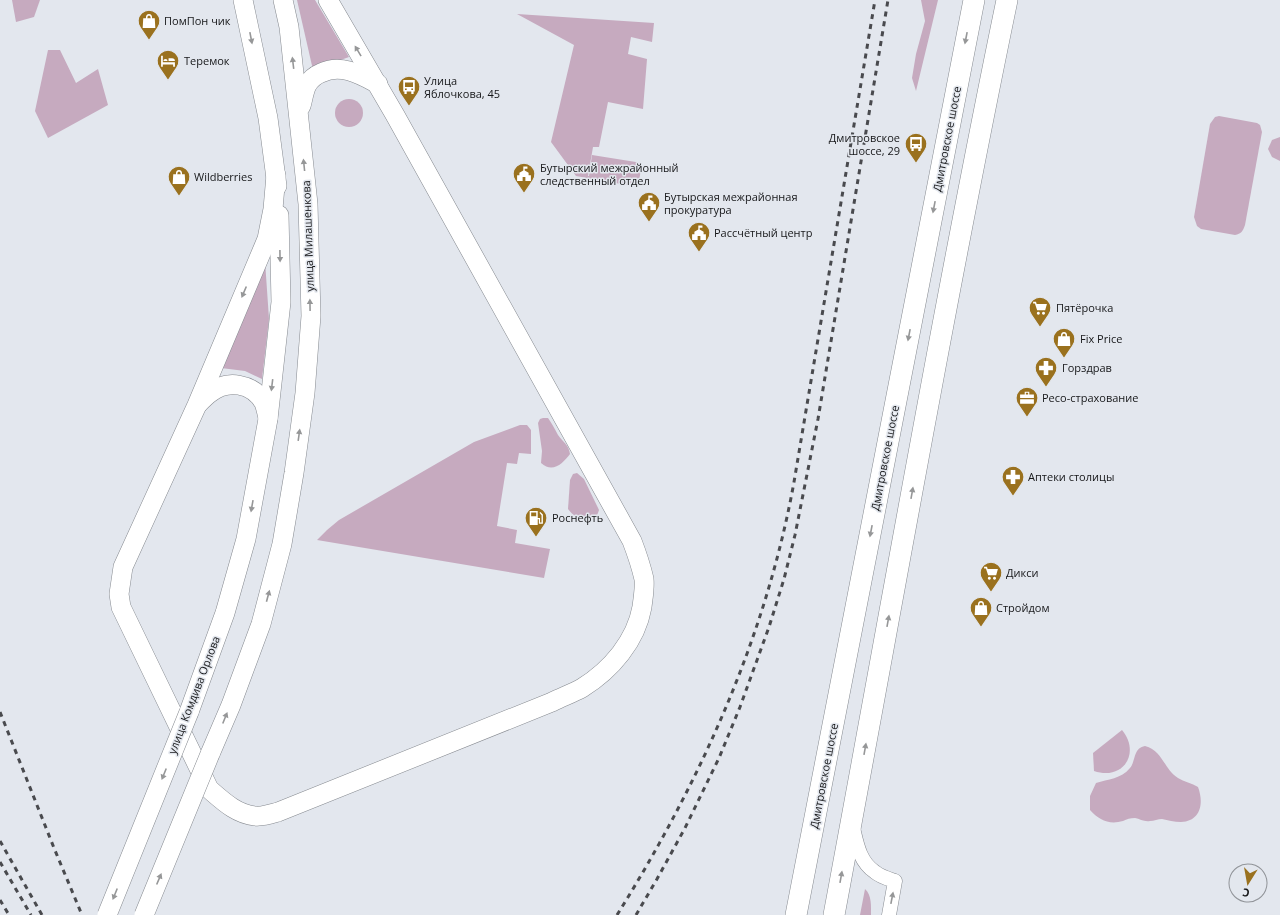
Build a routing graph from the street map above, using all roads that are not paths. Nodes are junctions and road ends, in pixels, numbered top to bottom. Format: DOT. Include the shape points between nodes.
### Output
graph roads {
  1 [pos="243,0"];
  2 [pos="283,0"];
  3 [pos="328,0"];
  4 [pos="974,0"];
  5 [pos="1007,0"];
  6 [pos="378,84"];
  7 [pos="300,115"];
  8 [pos="276,175"];
  9 [pos="197,405"];
  10 [pos="268,419"];
  11 [pos="852,819"];
  12 [pos="106,915"];
  13 [pos="144,915"];
  14 [pos="796,915"];
  15 [pos="834,915"];
  16 [pos="889,915"];
  1 -- 8 [label="street, one-way" via="268,118"];
  7 -- 2 [label="street, улица Милашенкова, one-way"];
  6 -- 3 [label="street, one-way"];
  4 -- 14 [label="main road, Дмитровское шоссе, one-way"];
  11 -- 5 [label="main road, one-way"];
  6 -- 7 [label="street" via="352,72 340,69 327,70 316,75 308,84"];
  6 -- 9 [label="street" via="632,541 644,588 637,624 630,639 617,658 599,676 582,688 552,702 278,812 257,816 234,809 209,789 121,607 119,594 123,567"];
  13 -- 7 [label="street, улица Милашенкова, one-way, bridge" via="231,705 261,624 282,544 305,393 311,316 308,204"];
  8 -- 9 [label="street, one-way" via="267,239"];
  8 -- 10 [label="street, one-way" via="280,219 281,302"];
  9 -- 10 [label="street" via="210,392 226,385 242,385 254,391 264,403"];
  10 -- 12 [label="street, улица Комдива Орлова, one-way, bridge" via="246,539 225,614 189,712"];
  15 -- 11 [label="main road, one-way"];
  16 -- 11 [label="street, one-way" via="895,881 876,873 868,866 858,851"];
}
